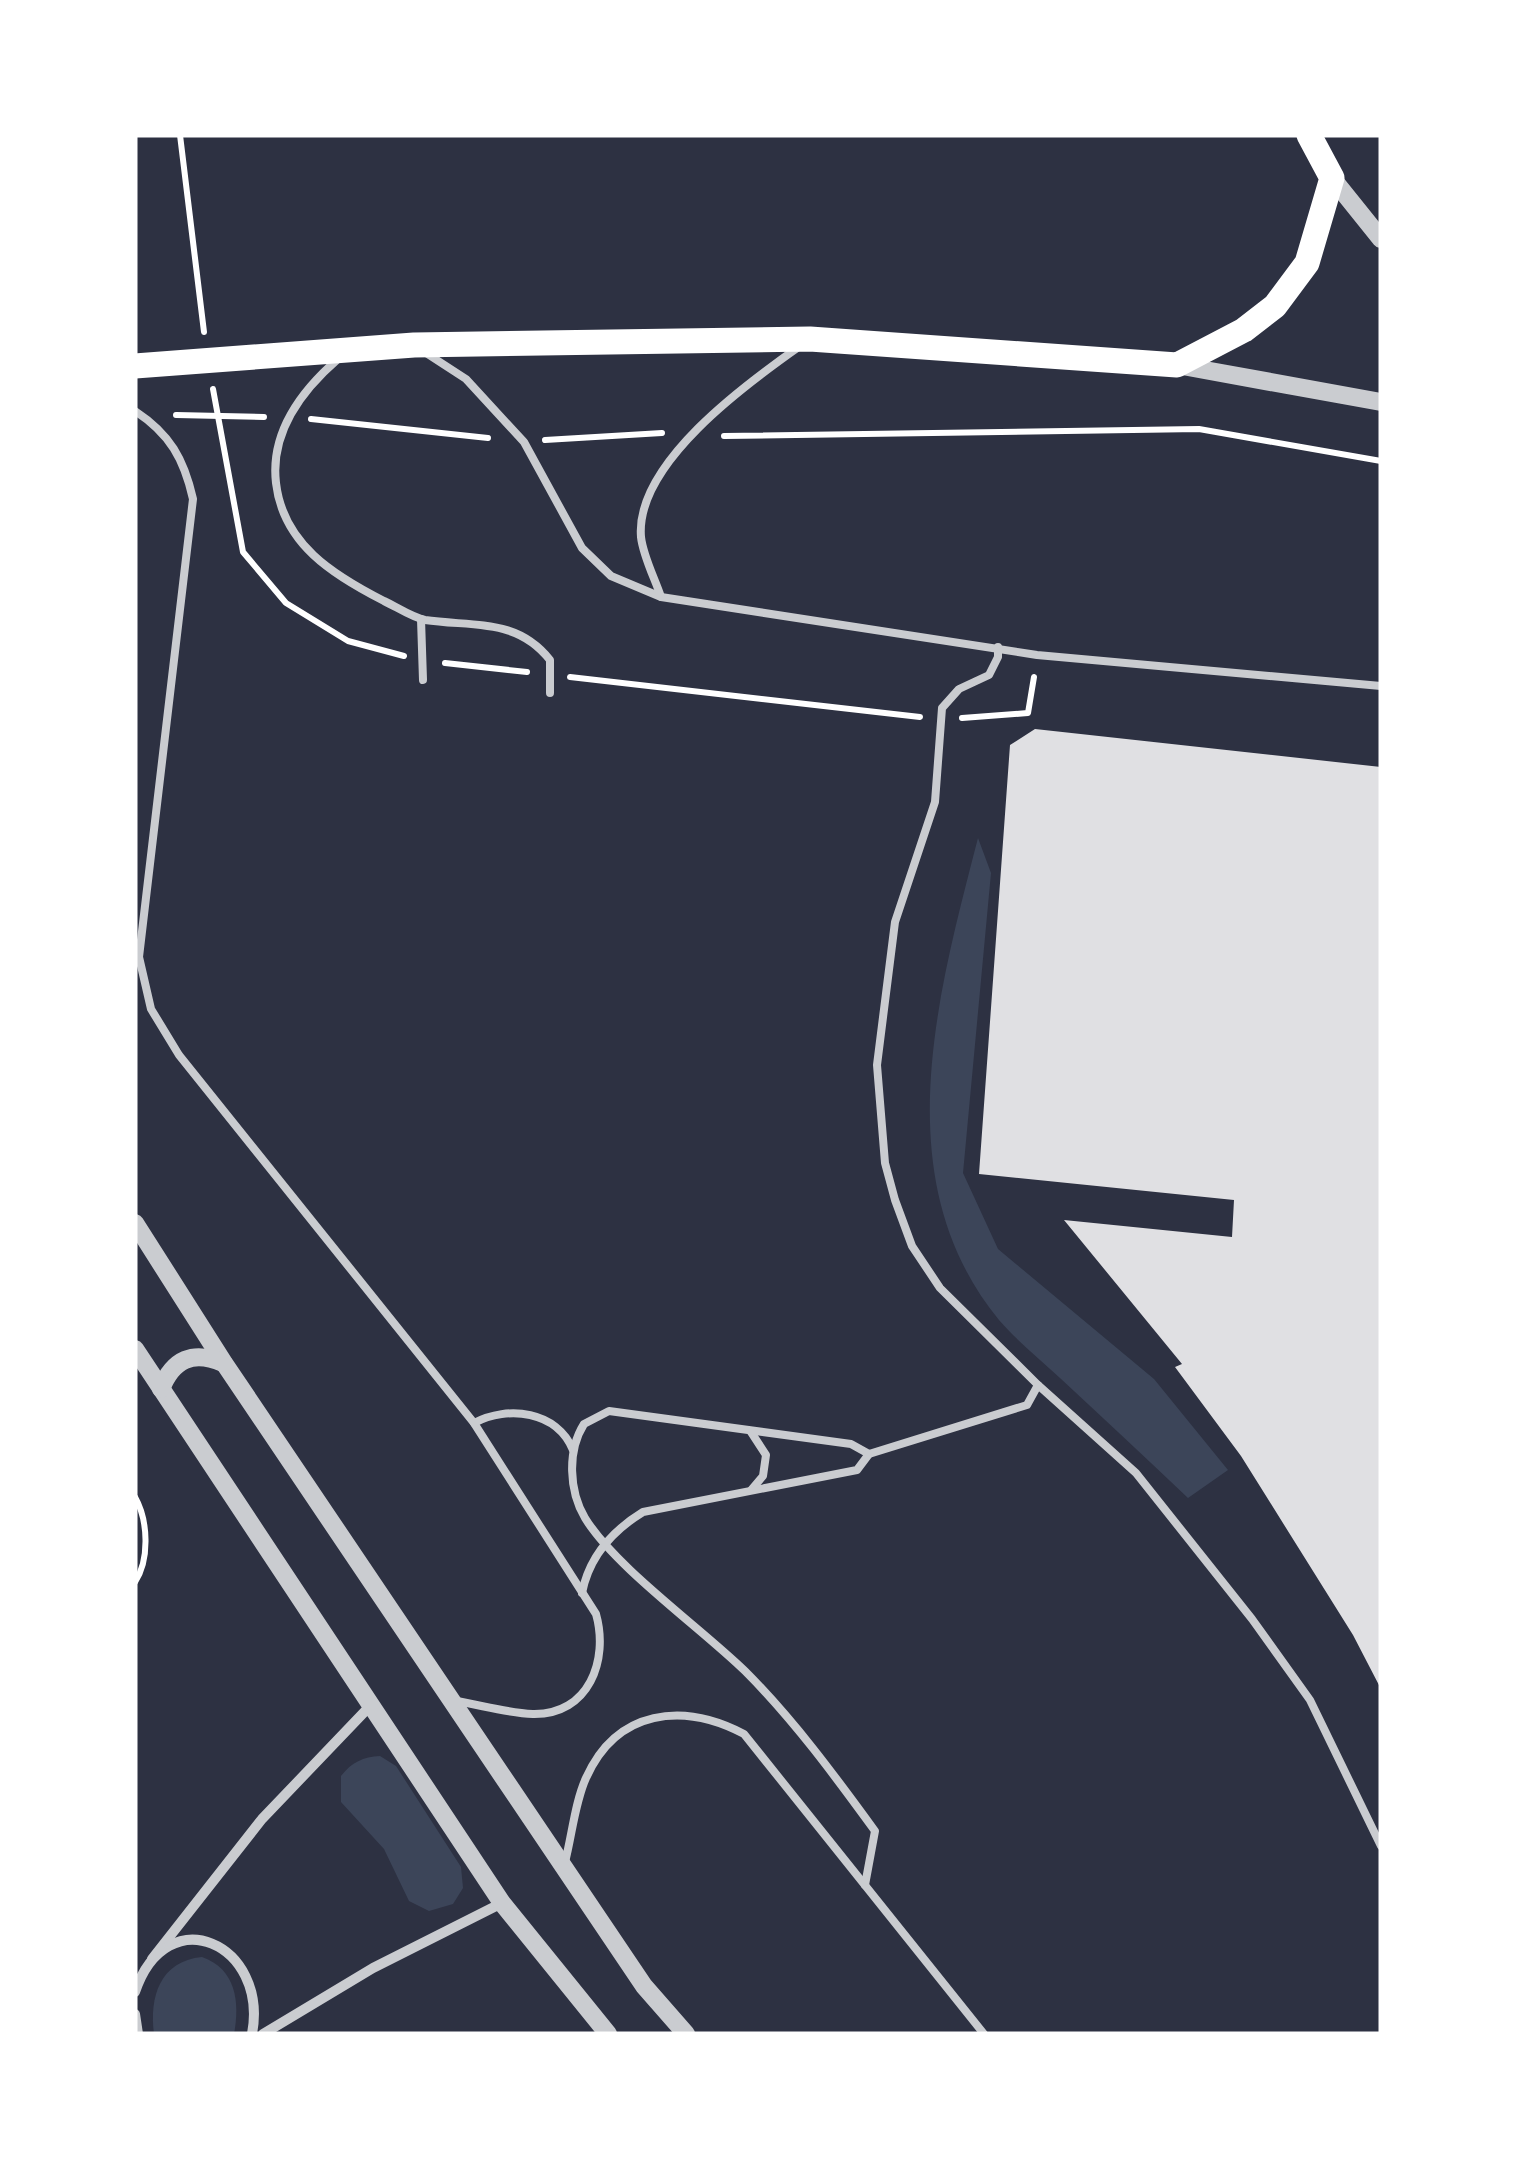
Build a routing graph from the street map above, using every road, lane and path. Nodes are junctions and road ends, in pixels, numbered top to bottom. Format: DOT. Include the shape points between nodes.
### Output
graph roads {
  1 [pos="180,135"];
  2 [pos="1309,135"];
  3 [pos="1332,178"];
  4 [pos="1381,239"];
  5 [pos="810,339"];
  6 [pos="414,345"];
  7 [pos="346,352"];
  8 [pos="208,362"];
  9 [pos="1177,365"];
  10 [pos="135,366"];
  11 [pos="1381,402"];
  12 [pos="138,412"];
  13 [pos="218,416"];
  14 [pos="288,417"];
  15 [pos="689,436"];
  16 [pos="524,442"];
  17 [pos="1381,461"];
  18 [pos="660,597"];
  19 [pos="421,619"];
  20 [pos="998,647"];
  21 [pos="1037,655"];
  22 [pos="421,660"];
  23 [pos="552,675"];
  24 [pos="423,680"];
  25 [pos="1381,686"];
  26 [pos="550,693"];
  27 [pos="938,720"];
  28 [pos="135,1223"];
  29 [pos="135,1349"];
  30 [pos="224,1363"];
  31 [pos="1038,1385"];
  32 [pos="161,1389"];
  33 [pos="474,1423"];
  34 [pos="748,1430"];
  35 [pos="573,1450"];
  36 [pos="869,1454"];
  37 [pos="748,1492"];
  38 [pos="135,1497"];
  39 [pos="606,1544"];
  40 [pos="135,1582"];
  41 [pos="582,1592"];
  42 [pos="450,1700"];
  43 [pos="371,1705"];
  44 [pos="1381,1846"];
  45 [pos="564,1866"];
  46 [pos="865,1885"];
  47 [pos="502,1903"];
  48 [pos="152,1959"];
  49 [pos="138,1970"];
  50 [pos="135,1992"];
  51 [pos="135,2014"];
  52 [pos="138,2034"];
  53 [pos="252,2034"];
  54 [pos="263,2034"];
  55 [pos="608,2034"];
  56 [pos="686,2034"];
  57 [pos="984,2034"];
  1 -- 8 [label="path"];
  2 -- 3 [label="main road"];
  3 -- 4 [label="street"];
  3 -- 9 [label="main road" via="1307,263 1276,306"];
  5 -- 6 [label="main road"];
  5 -- 9 [label="main road"];
  5 -- 15 [label="lane"];
  6 -- 7 [label="main road"];
  6 -- 16 [label="lane" via="466,379"];
  7 -- 8 [label="main road"];
  7 -- 14 [label="lane" via="313,380"];
  8 -- 10 [label="main road"];
  8 -- 13 [label="path"];
  9 -- 11 [label="street"];
  12 -- 13 [label="path"];
  12 -- 33 [label="lane" via="168,436 193,500 139,956 151,1009 179,1055"];
  13 -- 14 [label="path"];
  13 -- 22 [label="path" via="243,552 286,603 348,641"];
  14 -- 16 [label="path"];
  14 -- 19 [label="lane" via="273,458 278,499 295,536 322,566"];
  15 -- 16 [label="path" via="644,432"];
  15 -- 17 [label="path" via="1199,430"];
  15 -- 18 [label="lane" via="656,476 641,536"];
  16 -- 18 [label="lane" via="582,548 611,576"];
  18 -- 20 [label="lane"];
  19 -- 22 [label="lane"];
  19 -- 23 [label="lane" via="527,635 550,660"];
  20 -- 21 [label="lane"];
  20 -- 27 [label="lane" via="989,675 950,697"];
  21 -- 25 [label="lane"];
  21 -- 27 [label="path" via="1028,713"];
  22 -- 23 [label="path"];
  22 -- 24 [label="lane"];
  23 -- 26 [label="lane"];
  23 -- 27 [label="path"];
  27 -- 31 [label="lane" via="935,802 902,896 884,985 878,1065 885,1163 912,1246 940,1288"];
  28 -- 30 [label="street"];
  29 -- 32 [label="street"];
  30 -- 32 [label="street" via="205,1355 184,1358 168,1370"];
  30 -- 42 [label="street"];
  31 -- 36 [label="lane" via="1027,1405"];
  31 -- 44 [label="lane" via="1136,1473 1252,1620 1310,1700"];
  32 -- 43 [label="street"];
  33 -- 35 [label="lane" via="491,1414 544,1417 568,1436"];
  33 -- 41 [label="lane"];
  34 -- 35 [label="lane" via="610,1411 584,1424"];
  34 -- 36 [label="lane" via="851,1444"];
  34 -- 37 [label="lane" via="763,1445 766,1466"];
  35 -- 39 [label="lane" via="573,1484 584,1517"];
  36 -- 37 [label="lane" via="857,1470"];
  37 -- 39 [label="lane" via="642,1512"];
  38 -- 40 [label="path" via="145,1515 142,1570"];
  39 -- 41 [label="lane"];
  39 -- 46 [label="lane" via="746,1673 842,1786 874,1830"];
  41 -- 42 [label="lane" via="596,1614 602,1660 577,1698 534,1714"];
  42 -- 45 [label="street"];
  43 -- 47 [label="street"];
  43 -- 48 [label="street" via="262,1819"];
  45 -- 46 [label="lane" via="584,1780 600,1753 638,1724 684,1713 715,1718 744,1734"];
  45 -- 56 [label="street" via="644,1986"];
  46 -- 57 [label="lane"];
  47 -- 54 [label="street" via="373,1968"];
  47 -- 55 [label="street"];
  48 -- 49 [label="street"];
  48 -- 53 [label="street" via="197,1938 226,1948 250,1991"];
  49 -- 50 [label="street"];
  51 -- 52 [label="street"];
}
